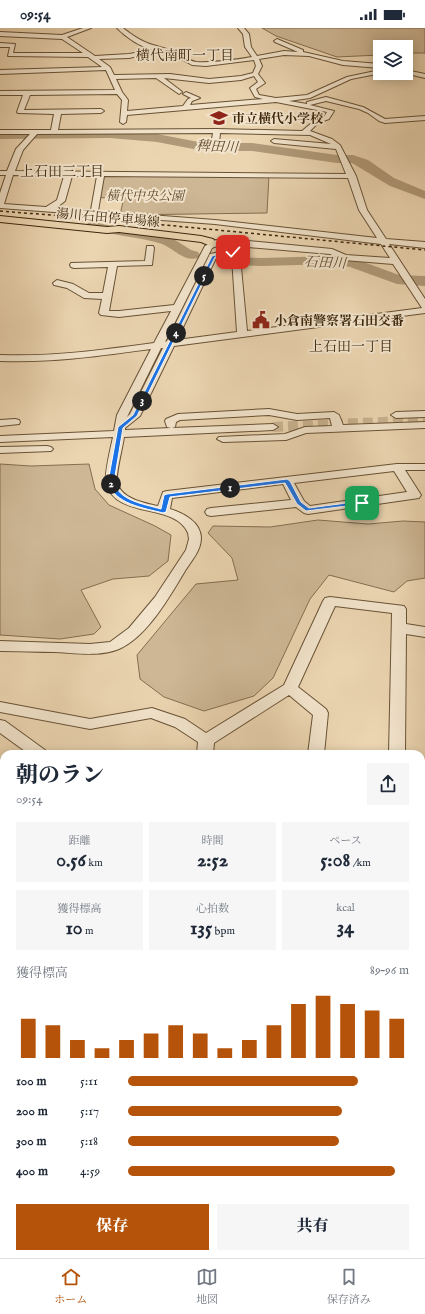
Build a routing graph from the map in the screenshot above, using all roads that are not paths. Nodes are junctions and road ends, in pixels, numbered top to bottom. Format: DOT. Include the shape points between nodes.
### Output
graph roads {
  1 [pos="88,28"];
  2 [pos="120,28"];
  3 [pos="241,28"];
  4 [pos="0,34"];
  5 [pos="63,37"];
  6 [pos="278,41"];
  7 [pos="0,45"];
  8 [pos="272,47"];
  9 [pos="160,50"];
  10 [pos="306,53"];
  11 [pos="337,54"];
  12 [pos="317,56"];
  13 [pos="92,57"];
  14 [pos="205,57"];
  15 [pos="185,58"];
  16 [pos="257,58"];
  17 [pos="373,65"];
  18 [pos="108,68"];
  19 [pos="71,70"];
  20 [pos="41,71"];
  21 [pos="0,72"];
  22 [pos="27,72"];
  23 [pos="373,73"];
  24 [pos="413,73"];
  25 [pos="255,74"];
  26 [pos="157,76"];
  27 [pos="425,76"];
  28 [pos="40,78"];
  29 [pos="73,78"];
  30 [pos="113,78"];
  31 [pos="23,79"];
  32 [pos="75,85"];
  33 [pos="20,86"];
  34 [pos="38,86"];
  35 [pos="77,92"];
  36 [pos="119,92"];
  37 [pos="179,92"];
  38 [pos="0,93"];
  39 [pos="16,93"];
  40 [pos="27,93"];
  41 [pos="37,93"];
  42 [pos="186,94"];
  43 [pos="276,100"];
  44 [pos="300,106"];
  45 [pos="185,108"];
  46 [pos="101,111"];
  47 [pos="58,112"];
  48 [pos="125,113"];
  49 [pos="70,118"];
  50 [pos="92,118"];
  51 [pos="425,118"];
  52 [pos="417,119"];
  53 [pos="425,123"];
  54 [pos="54,131"];
  55 [pos="120,131"];
  56 [pos="218,131"];
  57 [pos="0,132"];
  58 [pos="35,132"];
  59 [pos="261,132"];
  60 [pos="305,132"];
  61 [pos="234,145"];
  62 [pos="339,147"];
  63 [pos="0,173"];
  64 [pos="10,173"];
  65 [pos="69,173"];
  66 [pos="101,174"];
  67 [pos="352,176"];
  68 [pos="0,205"];
  69 [pos="47,210"];
  70 [pos="94,213"];
  71 [pos="0,219"];
  72 [pos="382,241"];
  73 [pos="213,244"];
  74 [pos="425,245"];
  75 [pos="150,248"];
  76 [pos="231,250"];
  77 [pos="394,261"];
  78 [pos="113,264"];
  79 [pos="74,265"];
  80 [pos="57,283"];
  81 [pos="107,296"];
  82 [pos="425,306"];
  83 [pos="177,308"];
  84 [pos="425,310"];
  85 [pos="242,334"];
  86 [pos="171,343"];
  87 [pos="158,345"];
  88 [pos="0,358"];
  89 [pos="425,414"];
  90 [pos="396,415"];
  91 [pos="15,422"];
  92 [pos="0,423"];
  93 [pos="272,424"];
  94 [pos="425,425"];
  95 [pos="171,428"];
  96 [pos="340,429"];
  97 [pos="120,430"];
  98 [pos="0,432"];
  99 [pos="0,439"];
  100 [pos="47,449"];
  101 [pos="0,450"];
  102 [pos="397,467"];
  103 [pos="425,467"];
  104 [pos="287,481"];
  105 [pos="420,496"];
  106 [pos="299,503"];
  107 [pos="163,512"];
  108 [pos="211,512"];
  109 [pos="399,628"];
  110 [pos="425,632"];
  111 [pos="0,646"];
  112 [pos="290,688"];
  113 [pos="5,707"];
  114 [pos="0,724"];
  115 [pos="205,747"];
  116 [pos="35,750"];
  117 [pos="316,750"];
  118 [pos="397,750"];
  1 -- 5 [label="street"];
  2 -- 9 [label="street" via="133,39"];
  3 -- 16 [label="street" via="246,34 244,41"];
  4 -- 5 [label="street"];
  5 -- 13 [label="street"];
  6 -- 10 [label="street"];
  7 -- 13 [label="street" via="13,45 10,55"];
  8 -- 10 [label="street" via="286,52"];
  9 -- 13 [label="street" via="129,56"];
  9 -- 15 [label="street"];
  10 -- 12 [label="street"];
  10 -- 16 [label="street" via="284,53"];
  11 -- 12 [label="street" via="324,52"];
  12 -- 17 [label="street" via="343,63"];
  13 -- 18 [label="street"];
  14 -- 15 [label="street"];
  15 -- 16 [label="street" via="197,64"];
  16 -- 25 [label="street" via="259,66"];
  18 -- 19 [label="street"];
  18 -- 30 [label="street"];
  19 -- 20 [label="street"];
  19 -- 29 [label="street"];
  20 -- 22 [label="street"];
  20 -- 28 [label="street"];
  21 -- 22 [label="street"];
  22 -- 31 [label="street"];
  23 -- 43 [label="street" via="349,78 312,96"];
  24 -- 27 [label="street"];
  25 -- 26 [label="street" via="209,81"];
  25 -- 43 [label="street" via="262,83 253,88 257,96"];
  26 -- 30 [label="street"];
  26 -- 37 [label="street"];
  30 -- 36 [label="street"];
  32 -- 35 [label="street"];
  33 -- 39 [label="street"];
  34 -- 41 [label="street"];
  35 -- 36 [label="street"];
  35 -- 41 [label="street"];
  36 -- 48 [label="street" via="126,100"];
  38 -- 39 [label="street"];
  39 -- 40 [label="street"];
  40 -- 41 [label="street"];
  40 -- 47 [label="street" via="20,112"];
  42 -- 45 [label="street" via="197,98 190,100"];
  43 -- 44 [label="street"];
  43 -- 45 [label="street"];
  44 -- 52 [label="street" via="326,99 361,108 381,120 408,117"];
  44 -- 60 [label="street" via="331,111 327,118 316,122"];
  45 -- 48 [label="street"];
  46 -- 50 [label="street"];
  47 -- 49 [label="street"];
  47 -- 54 [label="street"];
  48 -- 55 [label="street"];
  49 -- 50 [label="street"];
  49 -- 50 [label="street"];
  49 -- 54 [label="street"];
  50 -- 55 [label="street"];
  51 -- 52 [label="street"];
  52 -- 53 [label="street"];
  54 -- 58 [label="street"];
  55 -- 56 [label="street"];
  56 -- 59 [label="street"];
  56 -- 61 [label="street" via="215,145"];
  57 -- 58 [label="street"];
  58 -- 64 [label="street" via="20,149"];
  59 -- 60 [label="street"];
  59 -- 62 [label="street" via="268,140"];
  60 -- 62 [label="street" via="320,135"];
  62 -- 67 [label="street"];
  63 -- 64 [label="street"];
  64 -- 65 [label="street"];
  64 -- 68 [label="street"];
  65 -- 66 [label="street"];
  65 -- 69 [label="street" via="61,201"];
  66 -- 67 [label="street"];
  66 -- 70 [label="street"];
  67 -- 72 [label="street" via="363,210"];
  68 -- 69 [label="street"];
  69 -- 70 [label="street"];
  70 -- 72 [label="street" via="215,222"];
  71 -- 73 [label="main road, 湯川石田停車場線" via="118,229 201,239"];
  72 -- 74 [label="street"];
  72 -- 77 [label="street"];
  73 -- 76 [label="street" via="227,245"];
  73 -- 83 [label="street" via="209,246"];
  75 -- 78 [label="street" via="149,262"];
  76 -- 77 [label="street" via="248,244"];
  76 -- 85 [label="street" via="236,257"];
  76 -- 86 [label="street" via="214,256"];
  77 -- 82 [label="street"];
  78 -- 79 [label="street"];
  78 -- 81 [label="street"];
  80 -- 81 [label="street" via="70,286 87,296"];
  81 -- 83 [label="street" via="104,313 119,314"];
  83 -- 87 [label="street"];
  84 -- 85 [label="street"];
  85 -- 86 [label="street"];
  86 -- 87 [label="street"];
  86 -- 97 [label="street" via="135,416"];
  87 -- 88 [label="street" via="78,356"];
  87 -- 97 [label="street" via="122,415"];
  89 -- 90 [label="street"];
  91 -- 92 [label="street"];
  93 -- 95 [label="street"];
  94 -- 96 [label="street"];
  95 -- 96 [label="street" via="173,438 176,439 277,438 305,430"];
  95 -- 96 [label="street" via="170,421 178,417 269,412 297,417 334,415"];
  95 -- 97 [label="street"];
  97 -- 98 [label="street"];
  97 -- 99 [label="street"];
  97 -- 107 [label="street" via="111,482 115,492 128,501"];
  100 -- 101 [label="street"];
  102 -- 103 [label="street"];
  102 -- 104 [label="street"];
  102 -- 105 [label="street"];
  104 -- 106 [label="street"];
  104 -- 107 [label="street" via="167,495"];
  105 -- 106 [label="street" via="308,510"];
  106 -- 108 [label="street"];
  107 -- 111 [label="street" via="186,522 195,534 195,540 190,553 168,588 127,638 115,645 90,649"];
  109 -- 110 [label="street"];
  109 -- 112 [label="street" via="399,609 330,601"];
  109 -- 118 [label="street"];
  112 -- 115 [label="street"];
  112 -- 117 [label="street" via="321,713"];
  113 -- 114 [label="street"];
  113 -- 115 [label="street" via="90,724 152,713 180,723"];
  114 -- 116 [label="street"];
}
